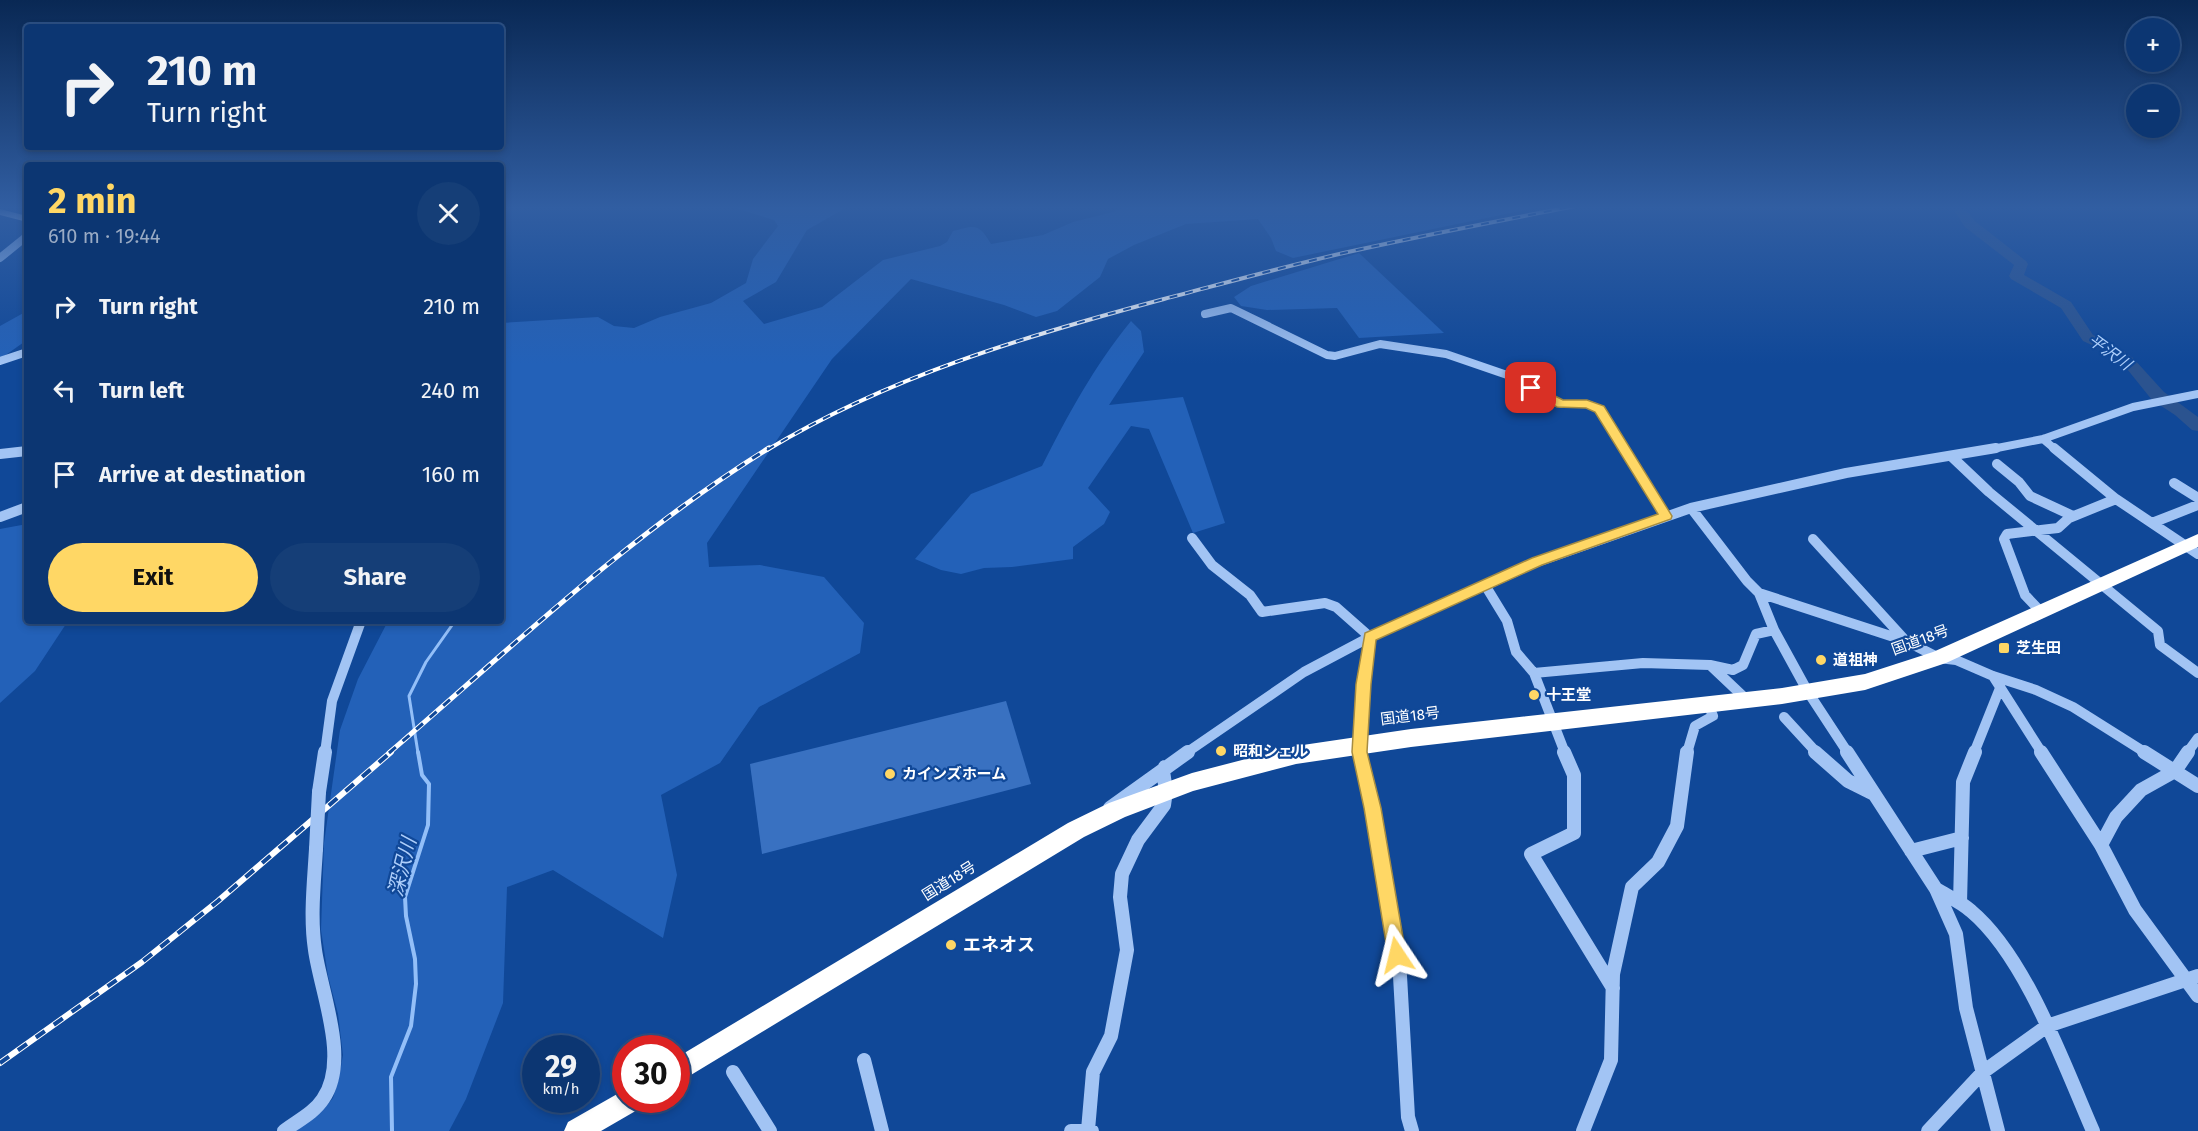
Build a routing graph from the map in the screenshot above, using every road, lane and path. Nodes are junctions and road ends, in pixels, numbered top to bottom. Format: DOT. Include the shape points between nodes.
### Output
graph roads {
  1 [pos="1205,314"];
  2 [pos="24,353"];
  3 [pos="0,362"];
  4 [pos="2198,394"];
  5 [pos="2043,439"];
  6 [pos="24,451"];
  7 [pos="0,454"];
  8 [pos="1951,456"];
  9 [pos="1996,464"];
  10 [pos="2174,483"];
  11 [pos="2198,498"];
  12 [pos="2116,499"];
  13 [pos="2198,505"];
  14 [pos="24,508"];
  15 [pos="1691,508"];
  16 [pos="0,516"];
  17 [pos="1666,516"];
  18 [pos="2073,516"];
  19 [pos="2152,523"];
  20 [pos="2036,530"];
  21 [pos="1192,538"];
  22 [pos="1813,539"];
  23 [pos="2192,550"];
  24 [pos="2102,582"];
  25 [pos="1485,585"];
  26 [pos="1759,593"];
  27 [pos="2041,612"];
  28 [pos="360,624"];
  29 [pos="1774,630"];
  30 [pos="1370,637"];
  31 [pos="1906,641"];
  32 [pos="1939,658"];
  33 [pos="1710,665"];
  34 [pos="1534,673"];
  35 [pos="2198,673"];
  36 [pos="1993,676"];
  37 [pos="2000,688"];
  38 [pos="1808,692"];
  39 [pos="1747,700"];
  40 [pos="1708,704"];
  41 [pos="1784,717"];
  42 [pos="1551,721"];
  43 [pos="2198,738"];
  44 [pos="1359,745"];
  45 [pos="1166,766"];
  46 [pos="2175,771"];
  47 [pos="2198,786"];
  48 [pos="1166,791"];
  49 [pos="1874,794"];
  50 [pos="1106,816"];
  51 [pos="1962,838"];
  52 [pos="2101,845"];
  53 [pos="1911,851"];
  54 [pos="1936,889"];
  55 [pos="1960,903"];
  56 [pos="2193,978"];
  57 [pos="1613,988"];
  58 [pos="2198,996"];
  59 [pos="2047,1026"];
  60 [pos="864,1060"];
  61 [pos="690,1064"];
  62 [pos="733,1072"];
  63 [pos="1983,1072"];
  64 [pos="612,1111"];
  65 [pos="1090,1130"];
  66 [pos="284,1131"];
  67 [pos="577,1131"];
  68 [pos="770,1131"];
  69 [pos="882,1131"];
  70 [pos="1071,1131"];
  71 [pos="1412,1131"];
  72 [pos="1583,1131"];
  73 [pos="1928,1131"];
  74 [pos="1998,1131"];
  75 [pos="2093,1131"];
  1 -- 17 [label="street" via="1231,308 1327,355 1380,344 1446,354 1510,376 1561,404 1587,404 1600,409"];
  2 -- 3 [label="street"];
  4 -- 5 [label="street" via="2133,407"];
  5 -- 8 [label="street"];
  5 -- 12 [label="street"];
  6 -- 7 [label="street"];
  8 -- 15 [label="street" via="1808,480"];
  8 -- 20 [label="street"];
  9 -- 18 [label="street" via="2030,496"];
  10 -- 11 [label="street"];
  12 -- 18 [label="street"];
  12 -- 19 [label="street"];
  13 -- 19 [label="street"];
  14 -- 16 [label="street"];
  15 -- 17 [label="street"];
  15 -- 26 [label="street"];
  17 -- 25 [label="street"];
  18 -- 20 [label="street" via="2058,528"];
  19 -- 23 [label="street"];
  20 -- 24 [label="street"];
  20 -- 27 [label="street" via="2007,534 2004,539 2025,595"];
  21 -- 30 [label="street" via="1212,565 1250,596 1262,612 1325,603 1336,607"];
  22 -- 31 [label="street"];
  23 -- 24 [label="highway, 国道18号"];
  24 -- 27 [label="highway, 国道18号"];
  24 -- 35 [label="street" via="2158,631 2160,645"];
  25 -- 30 [label="street"];
  25 -- 34 [label="street" via="1507,621 1516,652"];
  26 -- 29 [label="street"];
  26 -- 31 [label="street"];
  27 -- 32 [label="highway, 国道18号"];
  28 -- 66 [label="street, bridge" via="332,701 316,849 313,933 334,1059 325,1097"];
  29 -- 33 [label="street" via="1756,634 1743,665 1733,670"];
  29 -- 38 [label="street"];
  30 -- 44 [label="street"];
  30 -- 45 [label="street" via="1285,684"];
  31 -- 32 [label="street"];
  32 -- 36 [label="street" via="1956,660"];
  32 -- 38 [label="highway, 国道18号" via="1865,682"];
  33 -- 34 [label="street" via="1643,663"];
  33 -- 39 [label="street"];
  34 -- 42 [label="street"];
  36 -- 37 [label="street"];
  36 -- 46 [label="street" via="2073,707"];
  37 -- 51 [label="street" via="1963,782"];
  37 -- 52 [label="street"];
  38 -- 39 [label="highway, 国道18号"];
  38 -- 49 [label="street"];
  39 -- 40 [label="highway, 国道18号"];
  40 -- 42 [label="highway, 国道18号"];
  40 -- 57 [label="street" via="1713,716 1695,726 1688,748 1677,826 1658,862 1632,887"];
  41 -- 49 [label="street" via="1822,760 1860,789"];
  42 -- 44 [label="highway, 国道18号"];
  42 -- 57 [label="street" via="1574,775 1575,833 1531,854"];
  43 -- 46 [label="street"];
  44 -- 48 [label="highway, 国道18号" via="1268,760"];
  44 -- 71 [label="street" via="1400,976"];
  45 -- 48 [label="street"];
  45 -- 50 [label="street" via="1112,804"];
  46 -- 47 [label="street"];
  46 -- 52 [label="street" via="2141,790 2116,817"];
  48 -- 50 [label="highway, 国道18号"];
  48 -- 65 [label="street" via="1164,804 1138,840 1122,874 1120,897 1127,950 1111,1036 1093,1072"];
  49 -- 53 [label="street"];
  50 -- 61 [label="highway, 国道18号" via="1076,830"];
  51 -- 53 [label="street"];
  51 -- 55 [label="street"];
  52 -- 56 [label="street" via="2135,910"];
  53 -- 54 [label="street"];
  54 -- 55 [label="street"];
  54 -- 63 [label="street" via="1956,934 1966,1008"];
  55 -- 59 [label="street" via="2007,949"];
  56 -- 58 [label="street"];
  56 -- 59 [label="street"];
  57 -- 72 [label="street" via="1611,1060"];
  59 -- 63 [label="street"];
  59 -- 75 [label="street"];
  60 -- 69 [label="street"];
  62 -- 68 [label="street"];
  63 -- 73 [label="street"];
  63 -- 74 [label="street"];
  64 -- 67 [label="highway"];
  65 -- 70 [label="street"];
}
